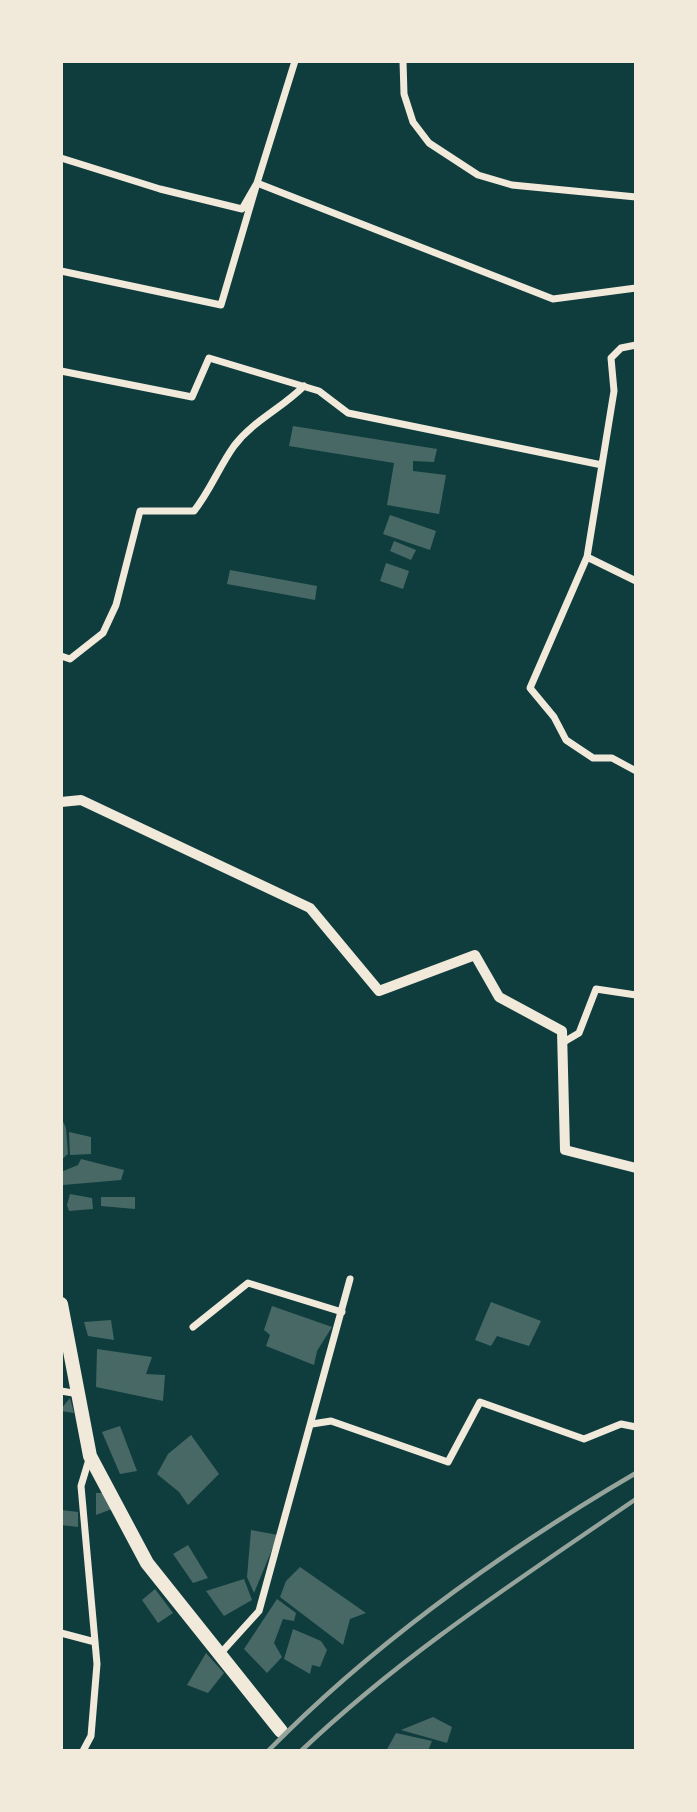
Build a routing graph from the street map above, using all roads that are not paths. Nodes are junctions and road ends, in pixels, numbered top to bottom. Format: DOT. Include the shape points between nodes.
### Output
graph roads {
  1 [pos="295,61"];
  2 [pos="403,61"];
  3 [pos="61,158"];
  4 [pos="257,183"];
  5 [pos="636,197"];
  6 [pos="61,271"];
  7 [pos="636,288"];
  8 [pos="636,345"];
  9 [pos="61,371"];
  10 [pos="304,386"];
  11 [pos="602,465"];
  12 [pos="587,557"];
  13 [pos="636,580"];
  14 [pos="61,656"];
  15 [pos="636,771"];
  16 [pos="61,802"];
  17 [pos="636,995"];
  18 [pos="562,1043"];
  19 [pos="636,1168"];
  20 [pos="350,1279"];
  21 [pos="61,1304"];
  22 [pos="341,1312"];
  23 [pos="193,1326"];
  24 [pos="61,1391"];
  25 [pos="80,1394"];
  26 [pos="312,1424"];
  27 [pos="636,1427"];
  28 [pos="90,1455"];
  29 [pos="61,1633"];
  30 [pos="95,1642"];
  31 [pos="220,1654"];
  32 [pos="281,1731"];
  33 [pos="83,1751"];
  1 -- 4 [label="street"];
  2 -- 5 [label="street" via="404,94 413,122 429,143 478,175 512,185"];
  3 -- 4 [label="street" via="242,209"];
  4 -- 6 [label="street" via="221,304"];
  4 -- 7 [label="street" via="553,299"];
  8 -- 11 [label="street" via="621,348 611,358 614,391"];
  9 -- 10 [label="street" via="192,397 209,358"];
  10 -- 11 [label="street" via="319,391 348,413"];
  10 -- 14 [label="street" via="285,405 265,413 235,446 194,511 140,511 116,605 103,633 70,660"];
  11 -- 12 [label="street"];
  12 -- 13 [label="street"];
  12 -- 15 [label="street" via="530,688 566,740 593,758 612,758"];
  16 -- 18 [label="street" via="81,800 310,908 379,991 475,955 499,997 562,1031"];
  17 -- 18 [label="street" via="596,989 579,1034"];
  18 -- 19 [label="street" via="565,1150"];
  20 -- 22 [label="street"];
  21 -- 25 [label="main road"];
  22 -- 23 [label="street" via="248,1283"];
  22 -- 26 [label="street"];
  24 -- 25 [label="street"];
  25 -- 28 [label="main road"];
  26 -- 27 [label="street" via="331,1421 448,1462 480,1402 584,1439 621,1424"];
  26 -- 31 [label="street" via="259,1611"];
  28 -- 30 [label="street" via="81,1486"];
  28 -- 31 [label="main road" via="146,1563"];
  29 -- 30 [label="street"];
  30 -- 33 [label="street" via="91,1736"];
  31 -- 32 [label="main road"];
}
